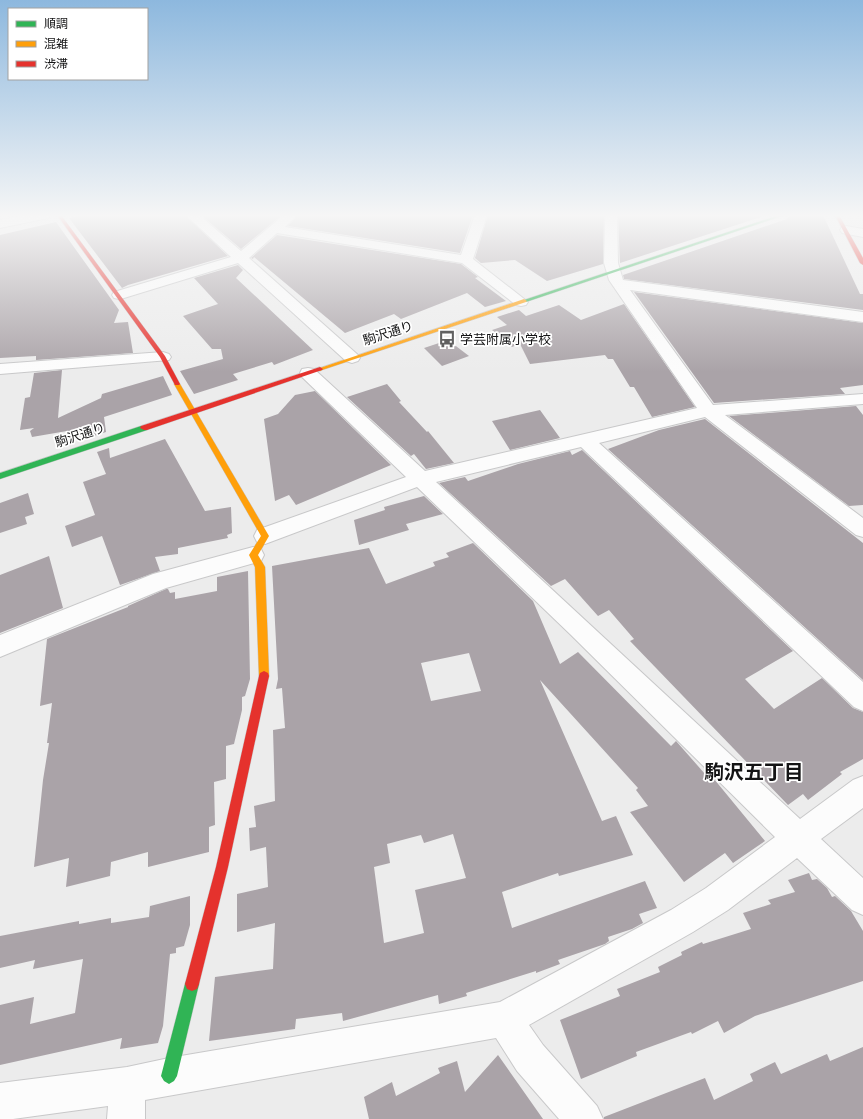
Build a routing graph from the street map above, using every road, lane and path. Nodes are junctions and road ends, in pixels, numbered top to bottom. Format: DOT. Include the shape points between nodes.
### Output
graph roads {
  1 [pos="99,267"];
  2 [pos="211,267"];
  3 [pos="251,267"];
  4 [pos="475,267"];
  5 [pos="613,267"];
  6 [pos="643,267"];
  7 [pos="616,277"];
  8 [pos="119,295"];
  9 [pos="521,302"];
  10 [pos="863,317"];
  11 [pos="163,357"];
  12 [pos="352,358"];
  13 [pos="0,369"];
  14 [pos="308,373"];
  15 [pos="863,398"];
  16 [pos="708,411"];
  17 [pos="192,412"];
  18 [pos="585,440"];
  19 [pos="0,476"];
  20 [pos="420,479"];
  21 [pos="863,529"];
  22 [pos="265,536"];
  23 [pos="253,555"];
  24 [pos="0,646"];
  25 [pos="863,699"];
  26 [pos="863,790"];
  27 [pos="799,839"];
  28 [pos="863,899"];
  29 [pos="504,1019"];
  30 [pos="169,1076"];
  31 [pos="0,1102"];
  32 [pos="126,1102"];
  33 [pos="584,1119"];
  1 -- 8 [label="street"];
  2 -- 8 [label="street"];
  3 -- 12 [label="street"];
  4 -- 9 [label="street"];
  5 -- 7 [label="street"];
  6 -- 7 [label="street, 駒沢通り"];
  7 -- 9 [label="street, 駒沢通り"];
  7 -- 10 [label="street"];
  7 -- 16 [label="street"];
  8 -- 11 [label="street"];
  9 -- 12 [label="street, 駒沢通り"];
  11 -- 13 [label="street"];
  11 -- 17 [label="street"];
  12 -- 14 [label="street, 駒沢通り"];
  14 -- 17 [label="street, 駒沢通り"];
  14 -- 20 [label="street"];
  15 -- 16 [label="street"];
  16 -- 18 [label="street"];
  16 -- 21 [label="street"];
  17 -- 19 [label="street, 駒沢通り"];
  17 -- 22 [label="street"];
  18 -- 20 [label="street"];
  18 -- 25 [label="street"];
  20 -- 22 [label="street"];
  20 -- 27 [label="street"];
  22 -- 23 [label="street"];
  23 -- 24 [label="street" via="161,580"];
  23 -- 30 [label="street" via="260,567 264,679 222,867"];
  26 -- 27 [label="street"];
  27 -- 28 [label="street"];
  27 -- 29 [label="street" via="717,900"];
  29 -- 30 [label="street"];
  29 -- 33 [label="street" via="530,1058"];
  30 -- 32 [label="street"];
  31 -- 32 [label="street"];
}
